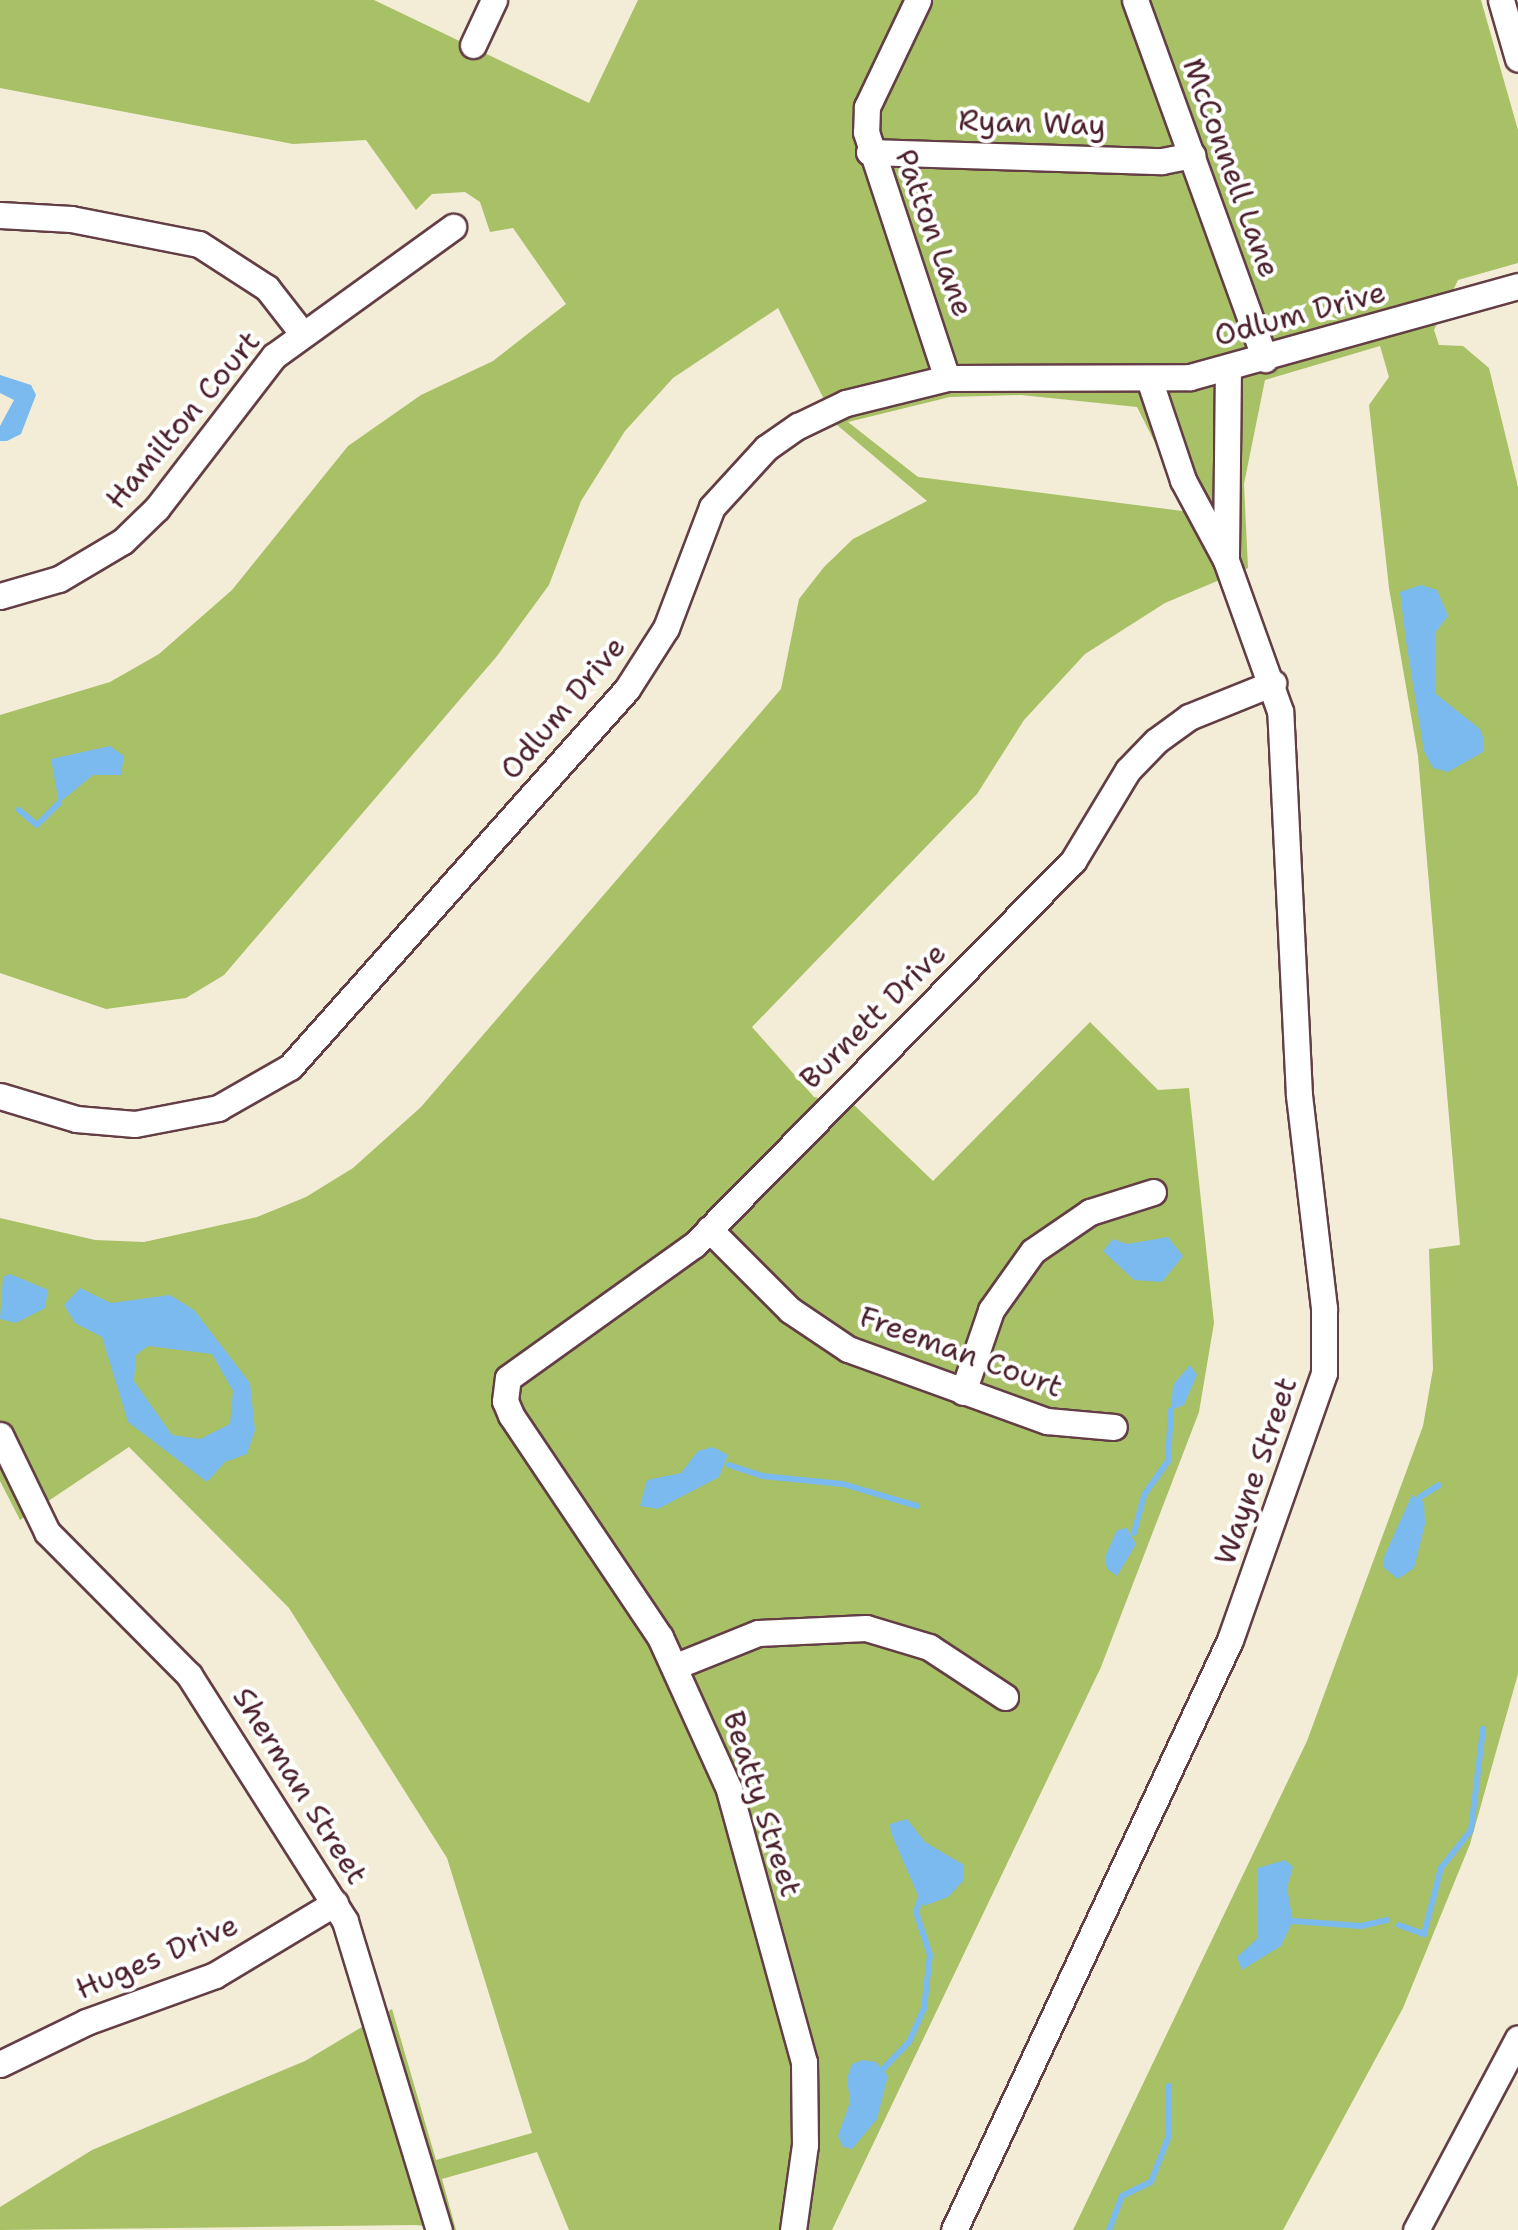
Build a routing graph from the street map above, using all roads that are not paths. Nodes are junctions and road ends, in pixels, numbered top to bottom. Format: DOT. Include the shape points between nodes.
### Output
graph roads {
  1 [pos="494,0"];
  2 [pos="918,0"];
  3 [pos="1135,0"];
  4 [pos="1501,0"];
  5 [pos="473,45"];
  6 [pos="1518,59"];
  7 [pos="869,152"];
  8 [pos="1192,155"];
  9 [pos="0,215"];
  10 [pos="453,227"];
  11 [pos="1518,286"];
  12 [pos="302,334"];
  13 [pos="1266,359"];
  14 [pos="1228,368"];
  15 [pos="948,378"];
  16 [pos="1150,382"];
  17 [pos="1226,560"];
  18 [pos="0,596"];
  19 [pos="1273,684"];
  20 [pos="0,1096"];
  21 [pos="1152,1192"];
  22 [pos="710,1228"];
  23 [pos="506,1388"];
  24 [pos="963,1392"];
  25 [pos="1114,1426"];
  26 [pos="0,1436"];
  27 [pos="6,1464"];
  28 [pos="676,1666"];
  29 [pos="1005,1697"];
  30 [pos="335,1903"];
  31 [pos="1518,2038"];
  32 [pos="0,2064"];
  33 [pos="439,2230"];
  34 [pos="793,2230"];
  35 [pos="954,2230"];
  36 [pos="1416,2230"];
  1 -- 5 [label="street"];
  2 -- 7 [label="street, Patton Lane" via="867,107"];
  3 -- 8 [label="street, McConnell Lane"];
  4 -- 6 [label="street"];
  7 -- 8 [label="street, Ryan Way" via="1162,161"];
  7 -- 15 [label="street, Patton Lane"];
  8 -- 13 [label="street, McConnell Lane"];
  9 -- 12 [label="street" via="71,218 199,244 268,288"];
  10 -- 12 [label="street, Hamilton Court"];
  11 -- 13 [label="street, Odlum Drive"];
  12 -- 18 [label="street, Hamilton Court" via="263,368 140,526 82,568"];
  13 -- 14 [label="street, Odlum Drive"];
  14 -- 16 [label="street, Odlum Drive"];
  14 -- 17 [label="street, Wayne Street"];
  15 -- 16 [label="street, Odlum Drive"];
  15 -- 20 [label="street, Odlum Drive" via="846,403 798,426 738,476 712,508 666,628 627,689 290,1067 218,1108 135,1124 76,1119"];
  16 -- 17 [label="street, Wayne Street" via="1183,480"];
  17 -- 19 [label="street, Wayne Street"];
  19 -- 22 [label="street, Burnett Drive" via="1189,717 1156,741 1128,770 1072,861"];
  19 -- 35 [label="street, Wayne Street" via="1284,736 1299,1095 1326,1330 1320,1396 1181,1754"];
  21 -- 24 [label="street" via="1090,1212 1033,1251 991,1310"];
  22 -- 23 [label="street, Burnett Drive" via="678,1261 514,1370"];
  22 -- 24 [label="street, Freeman Court" via="826,1337"];
  23 -- 28 [label="street, Beatty Street" via="511,1415"];
  24 -- 25 [label="street, Freeman Court" via="1047,1421"];
  26 -- 27 [label="street, Sherman Street"];
  27 -- 30 [label="street, Sherman Street" via="62,1550 206,1697"];
  28 -- 29 [label="street" via="758,1633 849,1627 929,1647"];
  28 -- 34 [label="street, Beatty Street" via="730,1789 804,2062 805,2145"];
  30 -- 32 [label="street, Huges Drive" via="215,1975 86,2022"];
  30 -- 33 [label="street, Sherman Street" via="352,1938"];
  31 -- 36 [label="street"];
}
